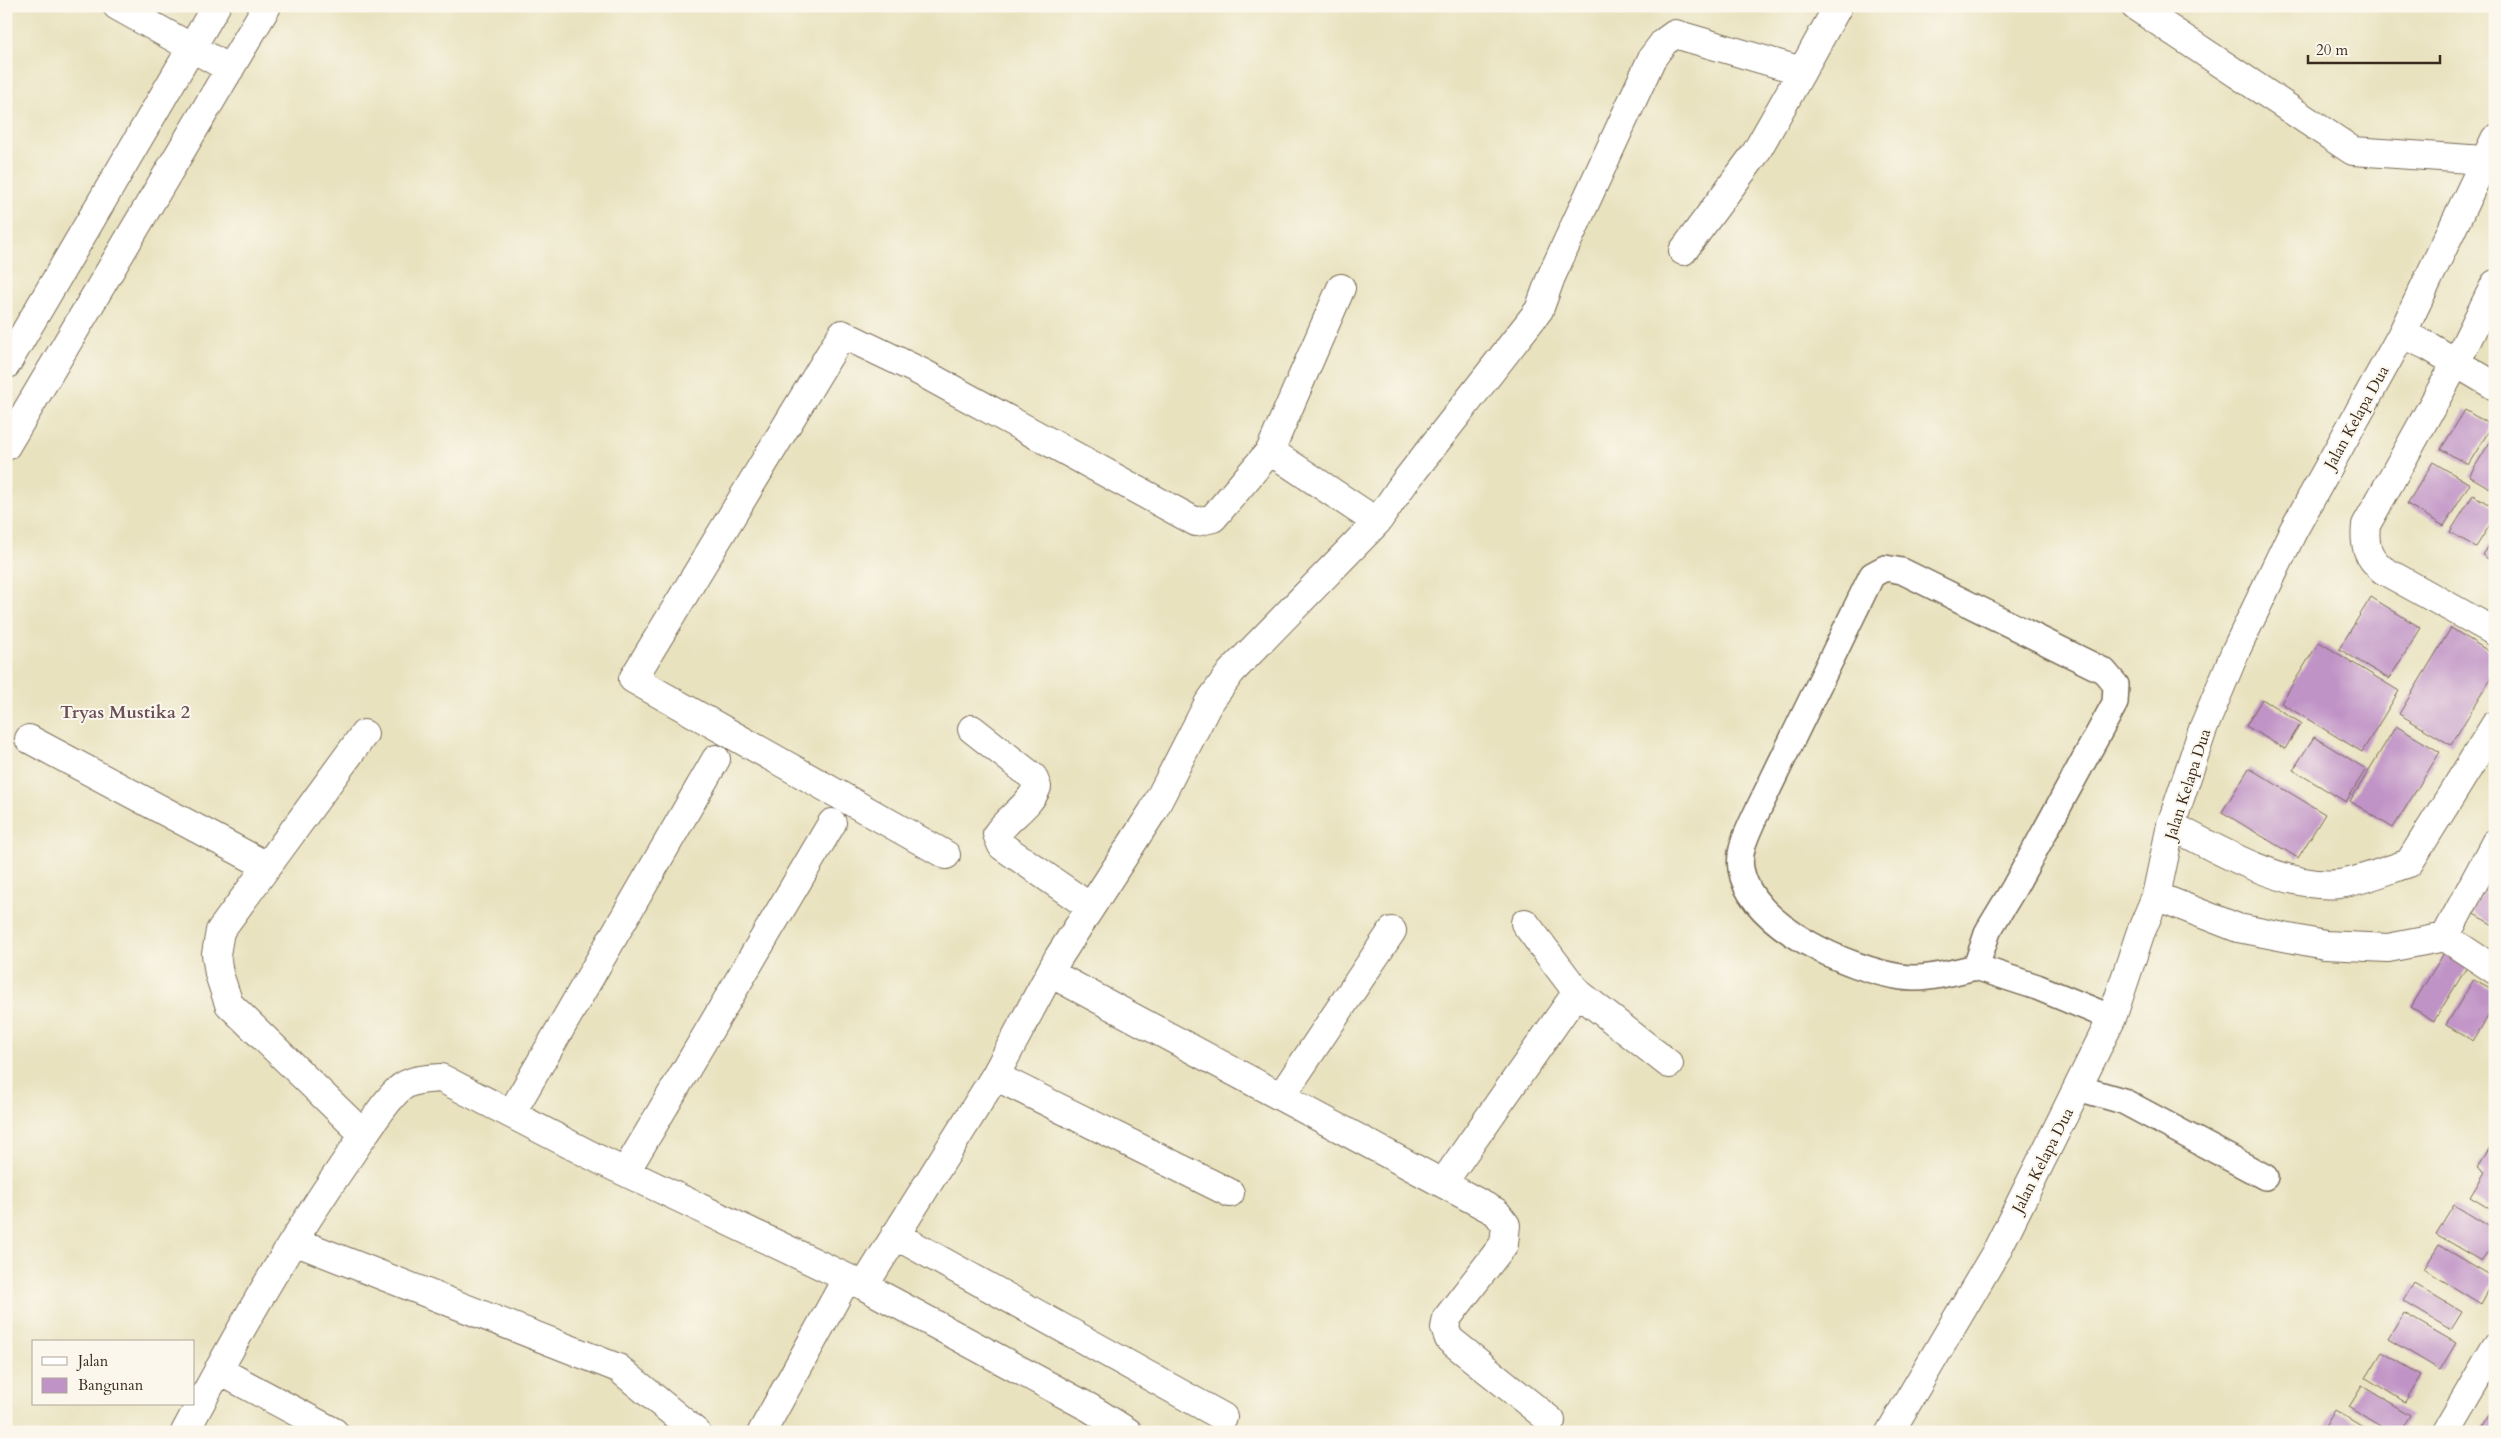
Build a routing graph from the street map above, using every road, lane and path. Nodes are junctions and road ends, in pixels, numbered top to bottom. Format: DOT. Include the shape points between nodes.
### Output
graph roads {
  1 [pos="117,6"];
  2 [pos="216,6"];
  3 [pos="267,6"];
  4 [pos="1838,6"];
  5 [pos="2135,6"];
  6 [pos="192,48"];
  7 [pos="230,69"];
  8 [pos="1802,71"];
  9 [pos="2490,150"];
  10 [pos="1683,251"];
  11 [pos="2495,284"];
  12 [pos="1341,288"];
  13 [pos="2402,334"];
  14 [pos="2456,363"];
  15 [pos="6,366"];
  16 [pos="2495,386"];
  17 [pos="7,442"];
  18 [pos="1270,452"];
  19 [pos="1377,522"];
  20 [pos="2495,632"];
  21 [pos="2495,725"];
  22 [pos="972,729"];
  23 [pos="364,734"];
  24 [pos="29,739"];
  25 [pos="716,760"];
  26 [pos="832,823"];
  27 [pos="2171,825"];
  28 [pos="2495,843"];
  29 [pos="946,855"];
  30 [pos="267,866"];
  31 [pos="2156,896"];
  32 [pos="1090,907"];
  33 [pos="1525,923"];
  34 [pos="1392,931"];
  35 [pos="2446,936"];
  36 [pos="1976,966"];
  37 [pos="2495,970"];
  38 [pos="1050,973"];
  39 [pos="1576,992"];
  40 [pos="2112,1018"];
  41 [pos="1669,1064"];
  42 [pos="994,1076"];
  43 [pos="2078,1088"];
  44 [pos="1282,1095"];
  45 [pos="511,1114"];
  46 [pos="364,1135"];
  47 [pos="626,1171"];
  48 [pos="2265,1177"];
  49 [pos="1442,1183"];
  50 [pos="1230,1193"];
  51 [pos="895,1235"];
  52 [pos="294,1241"];
  53 [pos="855,1282"];
  54 [pos="2495,1348"];
  55 [pos="218,1370"];
  56 [pos="1223,1417"];
  57 [pos="1551,1421"];
  58 [pos="185,1432"];
  59 [pos="334,1432"];
  60 [pos="696,1432"];
  61 [pos="762,1432"];
  62 [pos="1128,1432"];
  63 [pos="1890,1432"];
  64 [pos="2446,1432"];
  1 -- 6 [label="street"];
  2 -- 6 [label="street"];
  3 -- 7 [label="street"];
  4 -- 8 [label="street"];
  5 -- 9 [label="street" via="2353,151"];
  6 -- 7 [label="street"];
  6 -- 15 [label="street"];
  7 -- 17 [label="street"];
  8 -- 10 [label="street" via="1755,154"];
  8 -- 19 [label="street" via="1675,34 1664,42 1652,58 1551,277 1539,310"];
  9 -- 13 [label="street, Jalan Kelapa Dua"];
  11 -- 14 [label="street"];
  12 -- 18 [label="street"];
  13 -- 14 [label="street"];
  13 -- 27 [label="street, Jalan Kelapa Dua" via="2293,531 2236,650 2203,730"];
  14 -- 16 [label="street"];
  14 -- 20 [label="street" via="2366,525 2367,552 2382,570"];
  18 -- 19 [label="street"];
  18 -- 29 [label="street" via="1213,518 1196,522 921,372 842,334 633,679"];
  19 -- 32 [label="street" via="1231,672 1208,704 1153,811"];
  21 -- 27 [label="street" via="2409,863 2339,884 2292,880 2244,862"];
  22 -- 32 [label="street" via="1033,777 1037,787 1033,797 1005,822 998,834 1002,846"];
  23 -- 30 [label="street"];
  24 -- 30 [label="street"];
  25 -- 45 [label="street"];
  26 -- 47 [label="street"];
  27 -- 31 [label="street, Jalan Kelapa Dua"];
  28 -- 35 [label="street"];
  30 -- 46 [label="street" via="220,931 216,954 229,1004"];
  31 -- 35 [label="street" via="2238,928 2325,945 2388,948"];
  31 -- 40 [label="street, Jalan Kelapa Dua"];
  32 -- 38 [label="street"];
  33 -- 39 [label="street"];
  34 -- 44 [label="street"];
  35 -- 37 [label="street"];
  36 -- 36 [label="lane" via="1988,931 2115,703 2116,685 2104,671 1902,571 1886,568 1872,575 1754,818 1743,843 1741,868 1750,891 1772,918 1801,941 1857,965 1902,978 1942,975"];
  36 -- 40 [label="lane"];
  38 -- 42 [label="street"];
  38 -- 44 [label="street"];
  39 -- 41 [label="street"];
  39 -- 49 [label="street"];
  40 -- 43 [label="street, Jalan Kelapa Dua"];
  42 -- 50 [label="street"];
  42 -- 51 [label="street"];
  43 -- 48 [label="lane" via="2123,1101"];
  43 -- 63 [label="street, Jalan Kelapa Dua" via="1996,1252"];
  44 -- 49 [label="street"];
  45 -- 46 [label="street" via="441,1078 414,1081 399,1089"];
  45 -- 47 [label="street"];
  46 -- 52 [label="street"];
  47 -- 53 [label="street"];
  49 -- 57 [label="street" via="1496,1212 1506,1225 1504,1244 1447,1318 1445,1328 1449,1339"];
  51 -- 53 [label="street"];
  51 -- 56 [label="street"];
  52 -- 55 [label="street"];
  52 -- 60 [label="street" via="618,1368"];
  53 -- 61 [label="street"];
  53 -- 62 [label="street" via="1090,1408"];
  54 -- 64 [label="street"];
  55 -- 58 [label="street"];
  55 -- 59 [label="street"];
}
